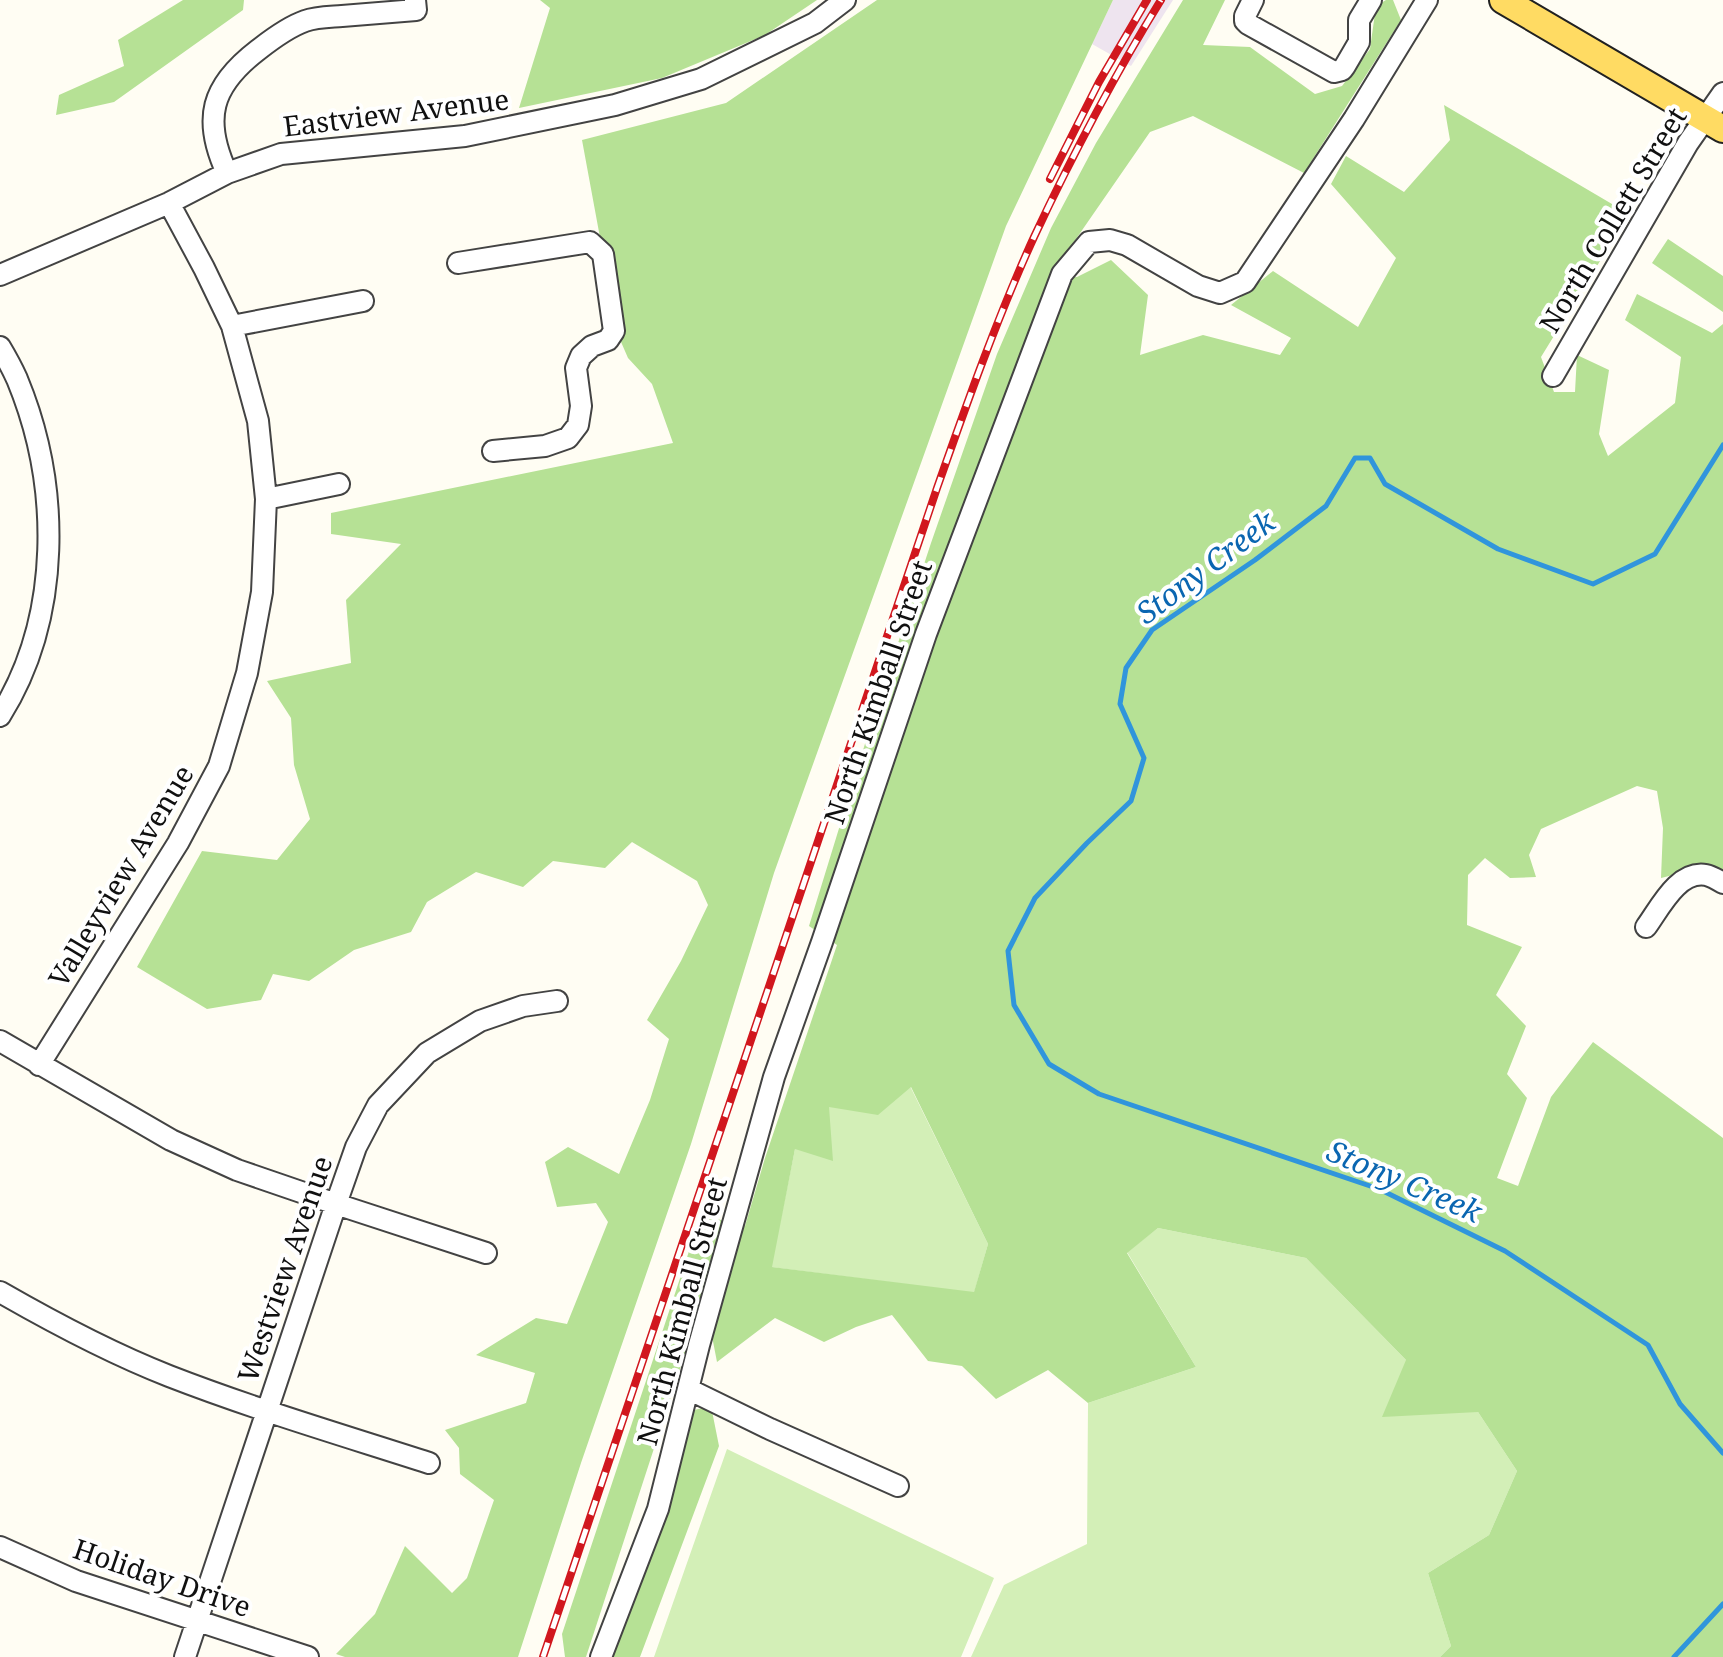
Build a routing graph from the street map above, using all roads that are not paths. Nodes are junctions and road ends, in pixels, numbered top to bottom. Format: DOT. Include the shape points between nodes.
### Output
graph roads {
  1 [pos="415,0"];
  2 [pos="845,0"];
  3 [pos="1253,0"];
  4 [pos="1371,0"];
  5 [pos="1427,0"];
  6 [pos="1503,0"];
  7 [pos="333,8"];
  8 [pos="1723,93"];
  9 [pos="1714,124"];
  10 [pos="227,173"];
  11 [pos="169,203"];
  12 [pos="458,263"];
  13 [pos="0,275"];
  14 [pos="363,301"];
  15 [pos="232,326"];
  16 [pos="0,347"];
  17 [pos="1553,376"];
  18 [pos="493,451"];
  19 [pos="339,484"];
  20 [pos="266,499"];
  21 [pos="0,716"];
  22 [pos="1723,883"];
  23 [pos="1646,927"];
  24 [pos="557,1001"];
  25 [pos="0,1041"];
  26 [pos="39,1065"];
  27 [pos="336,1204"];
  28 [pos="486,1253"];
  29 [pos="0,1292"];
  30 [pos="688,1389"];
  31 [pos="266,1411"];
  32 [pos="429,1463"];
  33 [pos="898,1486"];
  34 [pos="0,1547"];
  35 [pos="197,1620"];
  36 [pos="185,1657"];
  37 [pos="308,1657"];
  38 [pos="601,1657"];
  1 -- 7 [label="street" via="416,10"];
  2 -- 10 [label="street, Eastview Avenue" via="815,23 701,79 615,105 465,136 281,154"];
  3 -- 4 [label="street" via="1245,16 1248,24 1334,72 1342,70 1359,42 1359,20"];
  5 -- 30 [label="street, North Kimball Street" via="1245,282 1220,293 1110,240 1089,242 1062,274 926,634 774,1077"];
  6 -- 9 [label="main road"];
  7 -- 10 [label="street" via="274,37 226,79 212,130"];
  8 -- 9 [label="street, North Collett Street"];
  9 -- 17 [label="street, North Collett Street" via="1688,143"];
  10 -- 11 [label="street, Eastview Avenue"];
  11 -- 13 [label="street, Eastview Avenue"];
  11 -- 15 [label="street, Valleyview Avenue"];
  12 -- 18 [label="street" via="590,242 603,254 614,331 581,356 576,368 578,425 568,438 545,446"];
  14 -- 15 [label="street"];
  15 -- 20 [label="street, Valleyview Avenue" via="258,421"];
  16 -- 21 [label="street" via="33,425 45,477 48,535 45,589 32,647"];
  19 -- 20 [label="street"];
  20 -- 26 [label="street, Valleyview Avenue" via="262,592 247,673 219,766 178,843"];
  22 -- 23 [label="street" via="1706,875 1679,882"];
  24 -- 27 [label="street, Westview Avenue" via="480,1021 427,1053 378,1105"];
  25 -- 26 [label="street"];
  26 -- 27 [label="street" via="171,1140 237,1170"];
  27 -- 28 [label="street"];
  27 -- 31 [label="street, Westview Avenue"];
  29 -- 31 [label="street" via="65,1329 166,1375"];
  30 -- 33 [label="street"];
  30 -- 38 [label="street, North Kimball Street" via="658,1509"];
  31 -- 32 [label="street"];
  31 -- 35 [label="street, Westview Avenue"];
  34 -- 35 [label="street, Holiday Drive" via="76,1581"];
  35 -- 36 [label="street, Westview Avenue"];
  35 -- 37 [label="street, Holiday Drive"];
}
